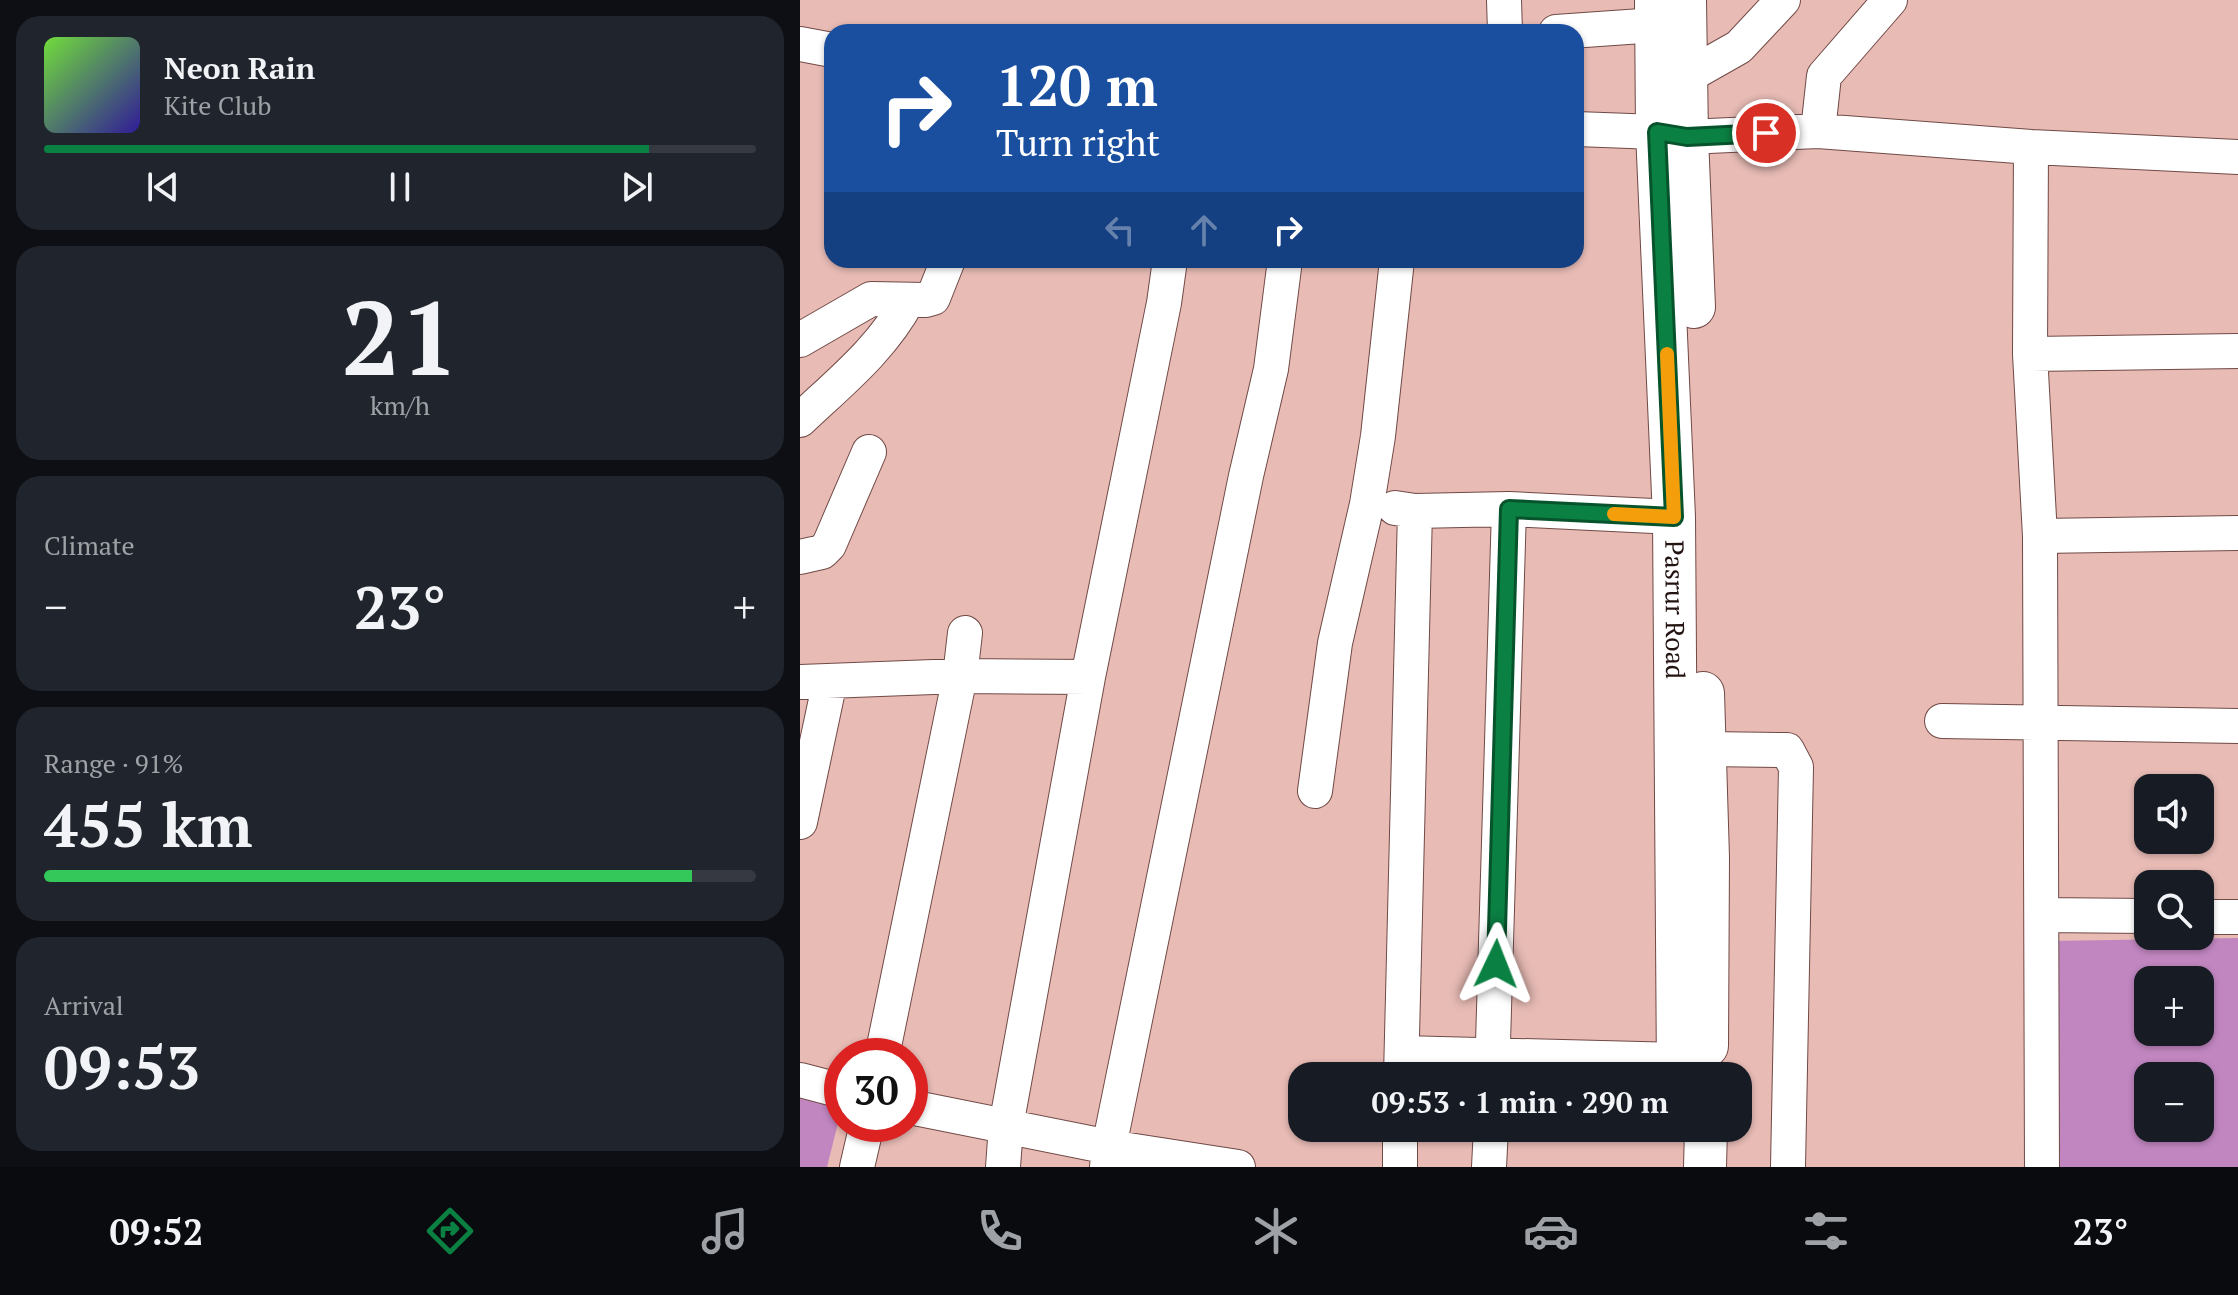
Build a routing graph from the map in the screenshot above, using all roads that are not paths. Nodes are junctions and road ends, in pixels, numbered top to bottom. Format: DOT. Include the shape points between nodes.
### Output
graph roads {
  1 [pos="1504,0"];
  2 [pos="1783,0"];
  3 [pos="1890,0"];
  4 [pos="1666,8"];
  5 [pos="1505,24"];
  6 [pos="1584,26"];
  7 [pos="800,44"];
  8 [pos="824,48"];
  9 [pos="1686,77"];
  10 [pos="1584,130"];
  11 [pos="1818,131"];
  12 [pos="1672,135"];
  13 [pos="2031,147"];
  14 [pos="2238,157"];
  15 [pos="945,268"];
  16 [pos="1169,268"];
  17 [pos="1284,268"];
  18 [pos="1396,268"];
  19 [pos="908,300"];
  20 [pos="800,340"];
  21 [pos="2238,351"];
  22 [pos="2030,354"];
  23 [pos="800,420"];
  24 [pos="869,452"];
  25 [pos="1367,504"];
  26 [pos="1509,509"];
  27 [pos="1415,511"];
  28 [pos="1674,517"];
  29 [pos="2238,533"];
  30 [pos="2040,536"];
  31 [pos="800,557"];
  32 [pos="965,633"];
  33 [pos="960,676"];
  34 [pos="1088,677"];
  35 [pos="815,682"];
  36 [pos="1942,721"];
  37 [pos="2042,724"];
  38 [pos="2238,726"];
  39 [pos="1705,749"];
  40 [pos="1315,791"];
  41 [pos="800,822"];
  42 [pos="2042,915"];
  43 [pos="2134,916"];
  44 [pos="2214,917"];
  45 [pos="2238,917"];
  46 [pos="886,1038"];
  47 [pos="1401,1062"];
  48 [pos="1493,1062"];
  49 [pos="1688,1062"];
  50 [pos="1689,1062"];
  51 [pos="800,1080"];
  52 [pos="824,1086"];
  53 [pos="928,1111"];
  54 [pos="1006,1126"];
  55 [pos="863,1142"];
  56 [pos="1400,1142"];
  57 [pos="1490,1142"];
  58 [pos="1678,1142"];
  59 [pos="1706,1142"];
  60 [pos="1108,1157"];
  61 [pos="857,1167"];
  62 [pos="1003,1167"];
  63 [pos="1238,1167"];
  64 [pos="1400,1167"];
  65 [pos="1489,1167"];
  66 [pos="1677,1167"];
  67 [pos="1705,1167"];
  68 [pos="1788,1167"];
  69 [pos="2042,1167"];
  1 -- 5 [label="street"];
  2 -- 9 [label="street" via="1739,47"];
  3 -- 11 [label="street" via="1824,76"];
  4 -- 6 [label="street"];
  4 -- 9 [label="main road, Pasrur Road"];
  4 -- 12 [label="main road, Pasrur Road"];
  7 -- 8 [label="street"];
  9 -- 12 [label="main road, Pasrur Road"];
  10 -- 12 [label="street"];
  11 -- 12 [label="street"];
  11 -- 13 [label="street"];
  12 -- 28 [label="main road, Pasrur Road"];
  12 -- 39 [label="main road, Pasrur Road" via="1703,518"];
  13 -- 14 [label="street"];
  13 -- 22 [label="street"];
  15 -- 19 [label="street" via="933,298"];
  16 -- 34 [label="street"];
  17 -- 60 [label="street" via="1271,369"];
  18 -- 25 [label="street"];
  19 -- 20 [label="street" via="871,299"];
  19 -- 23 [label="street" via="863,361"];
  21 -- 22 [label="street"];
  22 -- 30 [label="street"];
  24 -- 31 [label="street" via="829,545"];
  25 -- 27 [label="street"];
  25 -- 40 [label="street" via="1335,643"];
  26 -- 27 [label="street"];
  26 -- 28 [label="street"];
  26 -- 48 [label="street"];
  27 -- 47 [label="street"];
  28 -- 49 [label="main road, Pasrur Road"];
  29 -- 30 [label="street"];
  30 -- 37 [label="street"];
  32 -- 33 [label="street"];
  33 -- 34 [label="street"];
  33 -- 35 [label="street"];
  33 -- 46 [label="street"];
  34 -- 54 [label="street"];
  35 -- 41 [label="street"];
  36 -- 37 [label="street"];
  37 -- 38 [label="street"];
  37 -- 42 [label="street"];
  39 -- 50 [label="main road, Pasrur Road" via="1708,858"];
  39 -- 68 [label="street" via="1787,750 1796,767"];
  42 -- 43 [label="street"];
  42 -- 69 [label="street"];
  44 -- 45 [label="street"];
  51 -- 52 [label="street"];
  53 -- 54 [label="street"];
  54 -- 60 [label="street"];
  54 -- 62 [label="street"];
  55 -- 61 [label="street"];
  56 -- 64 [label="street"];
  57 -- 65 [label="street"];
  58 -- 66 [label="main road"];
  59 -- 67 [label="main road"];
  60 -- 63 [label="street"];
}
